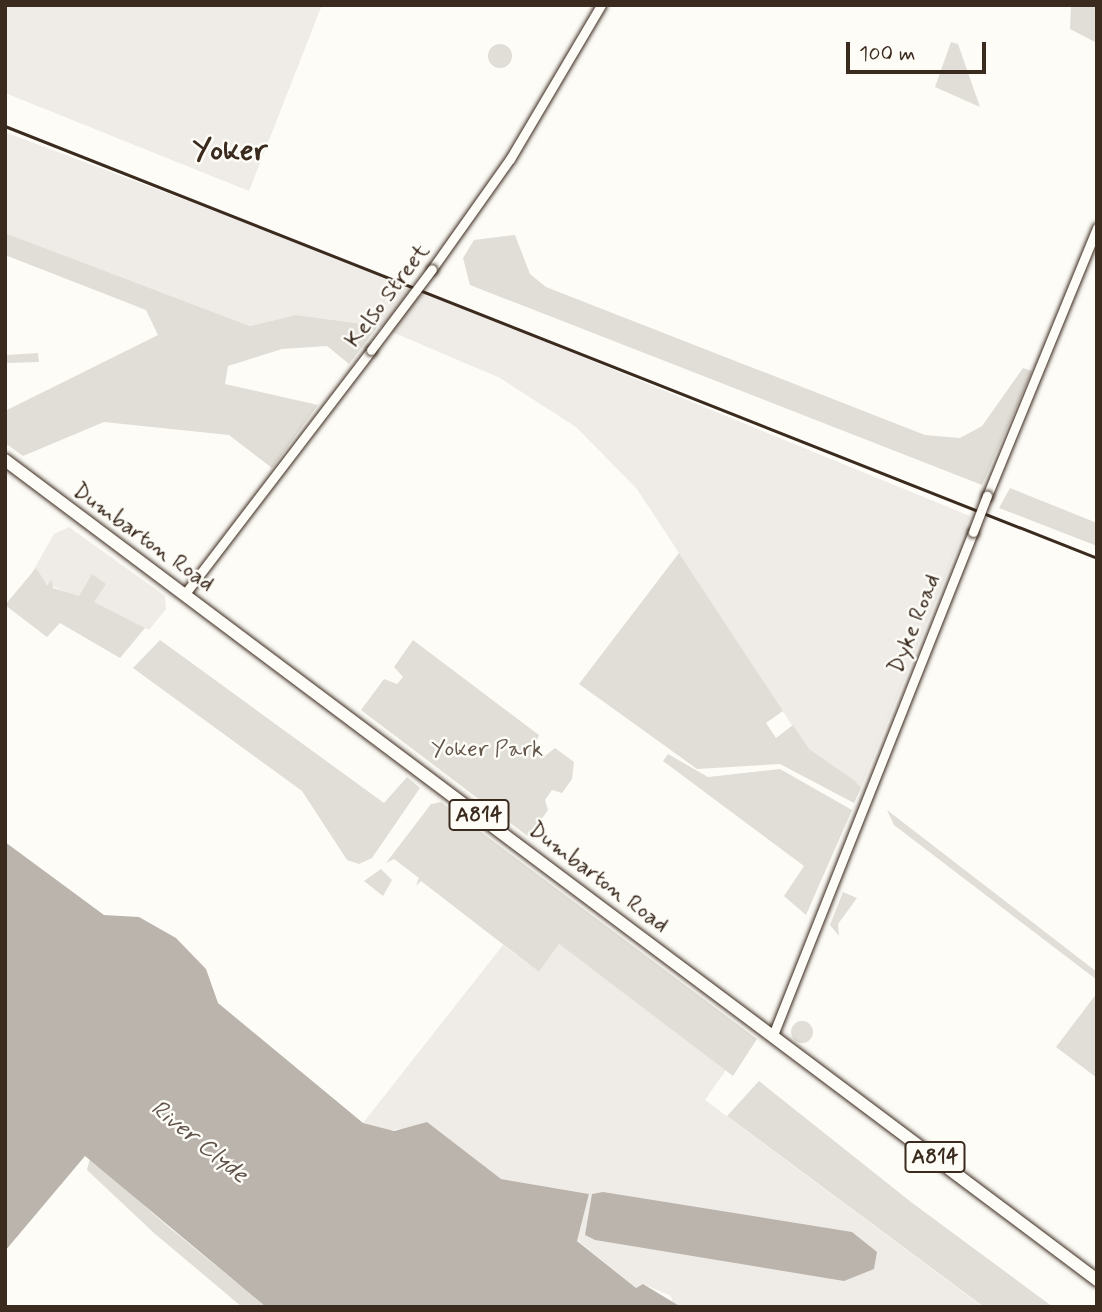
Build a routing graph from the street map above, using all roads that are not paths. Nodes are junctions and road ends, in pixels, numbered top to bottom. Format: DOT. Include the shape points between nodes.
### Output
graph roads {
  1 [pos="601,5"];
  2 [pos="1097,228"];
  3 [pos="6,461"];
  4 [pos="184,595"];
  5 [pos="773,1035"];
  6 [pos="1097,1280"];
  1 -- 4 [label="street, Kelso Street, bridge" via="504,169"];
  2 -- 5 [label="street, Dyke Road, bridge"];
  3 -- 4 [label="main road, Dumbarton Road / A814"];
  4 -- 5 [label="main road, Dumbarton Road / A814"];
  5 -- 6 [label="main road, Dumbarton Road / A814"];
}
